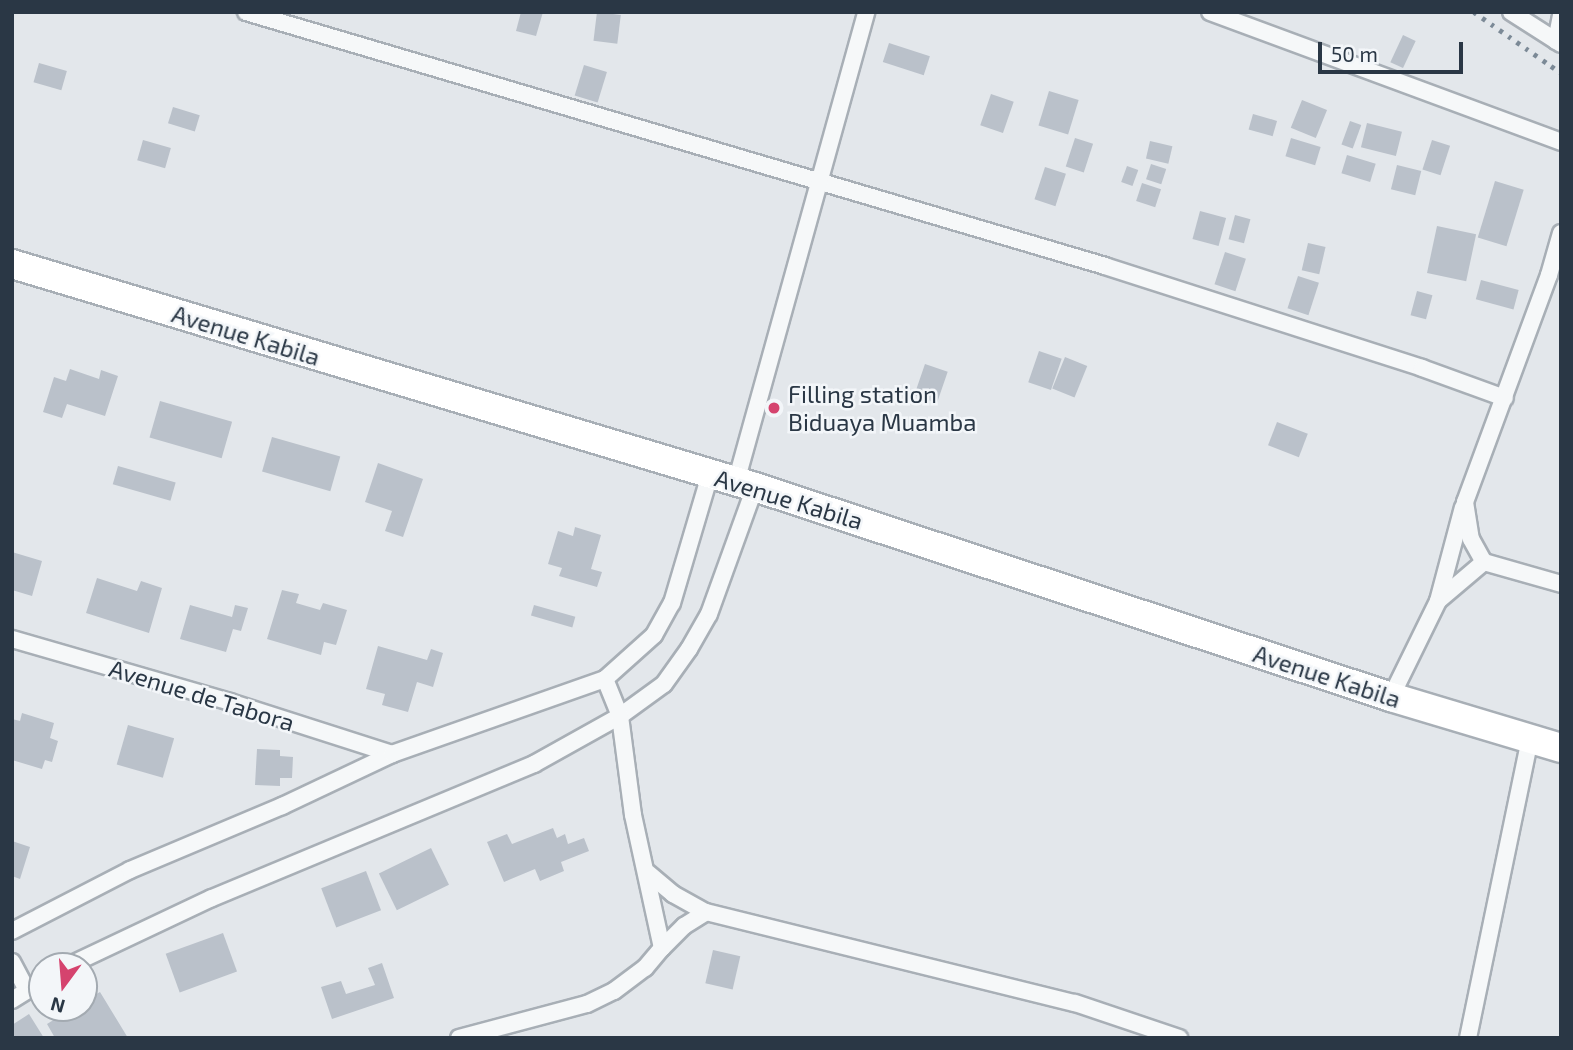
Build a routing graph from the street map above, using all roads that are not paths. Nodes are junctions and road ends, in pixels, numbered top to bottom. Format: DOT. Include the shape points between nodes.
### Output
graph roads {
  1 [pos="246,12"];
  2 [pos="866,12"];
  3 [pos="1210,12"];
  4 [pos="1511,12"];
  5 [pos="1561,15"];
  6 [pos="1558,43"];
  7 [pos="1561,142"];
  8 [pos="818,182"];
  9 [pos="1561,233"];
  10 [pos="12,264"];
  11 [pos="1505,398"];
  12 [pos="734,481"];
  13 [pos="1465,502"];
  14 [pos="1484,562"];
  15 [pos="1561,584"];
  16 [pos="1438,601"];
  17 [pos="12,639"];
  18 [pos="604,679"];
  19 [pos="1391,697"];
  20 [pos="620,716"];
  21 [pos="1530,738"];
  22 [pos="1561,748"];
  23 [pos="392,754"];
  24 [pos="648,873"];
  25 [pos="706,912"];
  26 [pos="12,930"];
  27 [pos="662,948"];
  28 [pos="98,952"];
  29 [pos="12,962"];
  30 [pos="27,989"];
  31 [pos="12,1000"];
  32 [pos="459,1038"];
  33 [pos="1179,1038"];
  34 [pos="1468,1038"];
  1 -- 8 [label="street"];
  2 -- 8 [label="street"];
  3 -- 7 [label="street"];
  4 -- 6 [label="street"];
  5 -- 6 [label="street"];
  8 -- 11 [label="street" via="1105,266"];
  8 -- 12 [label="street"];
  9 -- 11 [label="street"];
  10 -- 12 [label="highway, Avenue Kabila"];
  11 -- 13 [label="street"];
  12 -- 18 [label="street" via="654,635"];
  12 -- 19 [label="highway, Avenue Kabila"];
  12 -- 20 [label="street" via="714,601 664,684"];
  13 -- 14 [label="street" via="1471,539"];
  13 -- 16 [label="street"];
  14 -- 15 [label="street"];
  14 -- 16 [label="street"];
  16 -- 19 [label="street"];
  17 -- 23 [label="street, Avenue de Tabora"];
  18 -- 20 [label="street"];
  18 -- 23 [label="street"];
  19 -- 21 [label="highway, Avenue Kabila"];
  20 -- 24 [label="street" via="625,766"];
  20 -- 28 [label="street" via="534,764 212,898"];
  21 -- 22 [label="highway, Avenue Kabila"];
  21 -- 34 [label="street"];
  23 -- 26 [label="street" via="130,870"];
  24 -- 25 [label="street" via="689,905"];
  24 -- 27 [label="street"];
  25 -- 27 [label="street"];
  25 -- 33 [label="street" via="1075,1003"];
  27 -- 32 [label="street" via="645,968 587,1004"];
  29 -- 30 [label="street"];
  30 -- 31 [label="street"];
}
